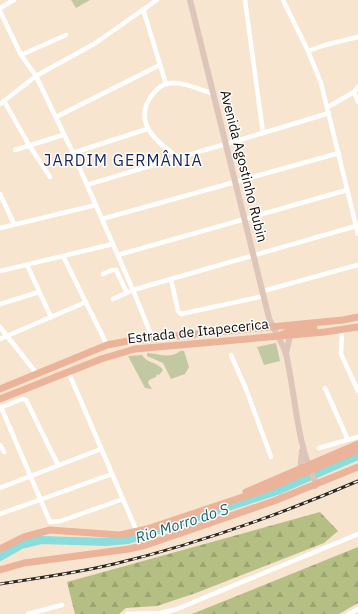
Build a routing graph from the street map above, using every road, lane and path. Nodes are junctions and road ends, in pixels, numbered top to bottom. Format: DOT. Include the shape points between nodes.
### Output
graph roads {
  1 [pos="14,0"];
  2 [pos="157,0"];
  3 [pos="190,0"];
  4 [pos="245,0"];
  5 [pos="283,0"];
  6 [pos="0,8"];
  7 [pos="143,9"];
  8 [pos="0,11"];
  9 [pos="66,35"];
  10 [pos="358,37"];
  11 [pos="308,51"];
  12 [pos="22,54"];
  13 [pos="160,65"];
  14 [pos="36,76"];
  15 [pos="166,84"];
  16 [pos="358,87"];
  17 [pos="354,92"];
  18 [pos="214,94"];
  19 [pos="358,102"];
  20 [pos="2,103"];
  21 [pos="328,107"];
  22 [pos="329,113"];
  23 [pos="56,117"];
  24 [pos="147,129"];
  25 [pos="264,133"];
  26 [pos="64,135"];
  27 [pos="29,145"];
  28 [pos="227,145"];
  29 [pos="14,150"];
  30 [pos="73,152"];
  31 [pos="339,153"];
  32 [pos="178,157"];
  33 [pos="50,177"];
  34 [pos="237,182"];
  35 [pos="87,185"];
  36 [pos="347,190"];
  37 [pos="0,194"];
  38 [pos="96,205"];
  39 [pos="355,213"];
  40 [pos="245,218"];
  41 [pos="102,219"];
  42 [pos="14,224"];
  43 [pos="356,226"];
  44 [pos="0,228"];
  45 [pos="358,234"];
  46 [pos="113,244"];
  47 [pos="118,255"];
  48 [pos="254,255"];
  49 [pos="64,256"];
  50 [pos="27,265"];
  51 [pos="358,265"];
  52 [pos="0,271"];
  53 [pos="103,274"];
  54 [pos="171,279"];
  55 [pos="133,290"];
  56 [pos="39,292"];
  57 [pos="128,293"];
  58 [pos="263,294"];
  59 [pos="113,300"];
  60 [pos="86,302"];
  61 [pos="0,304"];
  62 [pos="51,317"];
  63 [pos="358,317"];
  64 [pos="333,321"];
  65 [pos="274,326"];
  66 [pos="0,327"];
  67 [pos="358,327"];
  68 [pos="342,330"];
  69 [pos="8,336"];
  70 [pos="279,336"];
  71 [pos="290,336"];
  72 [pos="152,337"];
  73 [pos="0,339"];
  74 [pos="218,340"];
  75 [pos="107,345"];
  76 [pos="230,355"];
  77 [pos="286,355"];
  78 [pos="68,371"];
  79 [pos="37,374"];
  80 [pos="325,388"];
  81 [pos="0,389"];
  82 [pos="358,391"];
  83 [pos="0,399"];
  84 [pos="1,407"];
  85 [pos="358,437"];
  86 [pos="348,440"];
  87 [pos="0,444"];
  88 [pos="358,444"];
  89 [pos="302,446"];
  90 [pos="319,448"];
  91 [pos="102,449"];
  92 [pos="358,450"];
  93 [pos="4,452"];
  94 [pos="271,457"];
  95 [pos="58,465"];
  96 [pos="358,467"];
  97 [pos="301,468"];
  98 [pos="112,474"];
  99 [pos="32,475"];
  100 [pos="312,475"];
  101 [pos="299,476"];
  102 [pos="0,488"];
  103 [pos="41,499"];
  104 [pos="123,499"];
  105 [pos="228,501"];
  106 [pos="0,514"];
  107 [pos="137,532"];
  108 [pos="358,534"];
  109 [pos="0,549"];
  110 [pos="0,570"];
  111 [pos="62,605"];
  112 [pos="358,609"];
  113 [pos="28,614"];
  114 [pos="127,614"];
  115 [pos="350,614"];
  1 -- 6 [label="street"];
  2 -- 7 [label="street"];
  3 -- 18 [label="main road, Avenida Agostinho Rubin"];
  4 -- 25 [label="street"];
  5 -- 11 [label="street"];
  7 -- 13 [label="street"];
  7 -- 14 [label="street" via="94,44"];
  8 -- 12 [label="street"];
  9 -- 12 [label="street"];
  10 -- 11 [label="street"];
  11 -- 21 [label="street"];
  12 -- 14 [label="street"];
  13 -- 15 [label="street"];
  13 -- 23 [label="street"];
  14 -- 20 [label="street"];
  14 -- 23 [label="street"];
  15 -- 18 [label="street" via="181,84"];
  15 -- 24 [label="street" via="154,93 147,104"];
  16 -- 17 [label="street"];
  17 -- 19 [label="street"];
  17 -- 21 [label="street"];
  18 -- 28 [label="main road, Avenida Agostinho Rubin"];
  20 -- 27 [label="street"];
  21 -- 22 [label="street"];
  22 -- 25 [label="street"];
  22 -- 31 [label="street"];
  23 -- 26 [label="street"];
  24 -- 30 [label="street"];
  24 -- 32 [label="street"];
  25 -- 28 [label="street"];
  26 -- 27 [label="street"];
  26 -- 30 [label="street"];
  27 -- 29 [label="street"];
  27 -- 33 [label="street"];
  28 -- 32 [label="street"];
  28 -- 34 [label="main road, Avenida Agostinho Rubin"];
  30 -- 35 [label="street"];
  31 -- 34 [label="street"];
  31 -- 36 [label="street"];
  32 -- 35 [label="street"];
  34 -- 40 [label="main road, Avenida Agostinho Rubin"];
  34 -- 41 [label="street"];
  35 -- 38 [label="street"];
  36 -- 39 [label="street"];
  36 -- 40 [label="street"];
  37 -- 42 [label="street"];
  38 -- 41 [label="street"];
  38 -- 42 [label="street"];
  39 -- 43 [label="street"];
  40 -- 47 [label="street"];
  40 -- 48 [label="main road, Avenida Agostinho Rubin"];
  41 -- 46 [label="street"];
  42 -- 44 [label="street"];
  43 -- 45 [label="street"];
  43 -- 48 [label="street"];
  46 -- 47 [label="street"];
  46 -- 49 [label="street"];
  47 -- 55 [label="street"];
  48 -- 54 [label="street"];
  48 -- 58 [label="main road, Avenida Agostinho Rubin"];
  49 -- 50 [label="street"];
  49 -- 60 [label="street"];
  50 -- 52 [label="street"];
  50 -- 56 [label="street"];
  51 -- 58 [label="street"];
  53 -- 57 [label="street" via="116,270"];
  54 -- 55 [label="street"];
  54 -- 58 [label="street" via="178,311 181,314"];
  55 -- 57 [label="street"];
  55 -- 72 [label="street"];
  56 -- 61 [label="street"];
  56 -- 62 [label="street"];
  57 -- 59 [label="street"];
  58 -- 65 [label="main road, Avenida Agostinho Rubin" via="269,318"];
  60 -- 62 [label="street"];
  60 -- 75 [label="street"];
  62 -- 69 [label="street"];
  63 -- 64 [label="main road, Estrada de Itapecerica"];
  64 -- 65 [label="main road, Estrada de Itapecerica"];
  64 -- 70 [label="main road" via="315,327 287,331"];
  65 -- 70 [label="main road, Avenida Agostinho Rubin"];
  65 -- 72 [label="main road, Estrada de Itapecerica"];
  65 -- 74 [label="main road" via="264,333 237,335"];
  66 -- 69 [label="street"];
  67 -- 68 [label="main road, Estrada de Itapecerica"];
  68 -- 71 [label="main road, Estrada de Itapecerica"];
  68 -- 82 [label="street" via="341,354"];
  69 -- 73 [label="street"];
  69 -- 79 [label="street"];
  70 -- 71 [label="main road, Estrada de Itapecerica"];
  70 -- 74 [label="main road, Estrada de Itapecerica"];
  70 -- 77 [label="main road, Avenida Agostinho Rubin"];
  71 -- 77 [label="main road"];
  72 -- 75 [label="main road, Estrada de Itapecerica"];
  74 -- 78 [label="main road, Estrada de Itapecerica" via="135,349"];
  75 -- 79 [label="main road, Estrada de Itapecerica"];
  76 -- 94 [label="street" via="246,389"];
  77 -- 89 [label="main road"];
  78 -- 83 [label="main road, Estrada de Itapecerica"];
  78 -- 91 [label="street"];
  79 -- 81 [label="main road, Estrada de Itapecerica"];
  80 -- 86 [label="street"];
  84 -- 95 [label="street" via="22,399 26,400"];
  84 -- 99 [label="street"];
  85 -- 86 [label="street"];
  86 -- 90 [label="street"];
  87 -- 93 [label="street"];
  88 -- 100 [label="main road"];
  89 -- 97 [label="main road"];
  89 -- 100 [label="main road"];
  91 -- 95 [label="street"];
  91 -- 98 [label="street"];
  92 -- 100 [label="main road"];
  95 -- 99 [label="street"];
  96 -- 100 [label="main road"];
  97 -- 100 [label="main road"];
  97 -- 101 [label="main road"];
  97 -- 105 [label="main road"];
  98 -- 103 [label="street"];
  98 -- 104 [label="street"];
  99 -- 102 [label="street"];
  99 -- 103 [label="street"];
  100 -- 101 [label="main road"];
  100 -- 110 [label="main road" via="146,545 24,563"];
  101 -- 105 [label="main road"];
  103 -- 104 [label="street" via="47,519 52,523"];
  103 -- 106 [label="street"];
  104 -- 107 [label="street"];
  105 -- 107 [label="main road"];
  107 -- 109 [label="main road" via="104,535 50,530 24,537"];
  108 -- 114 [label="street" via="176,609 161,613"];
  111 -- 113 [label="street"];
  112 -- 115 [label="street"];
}
